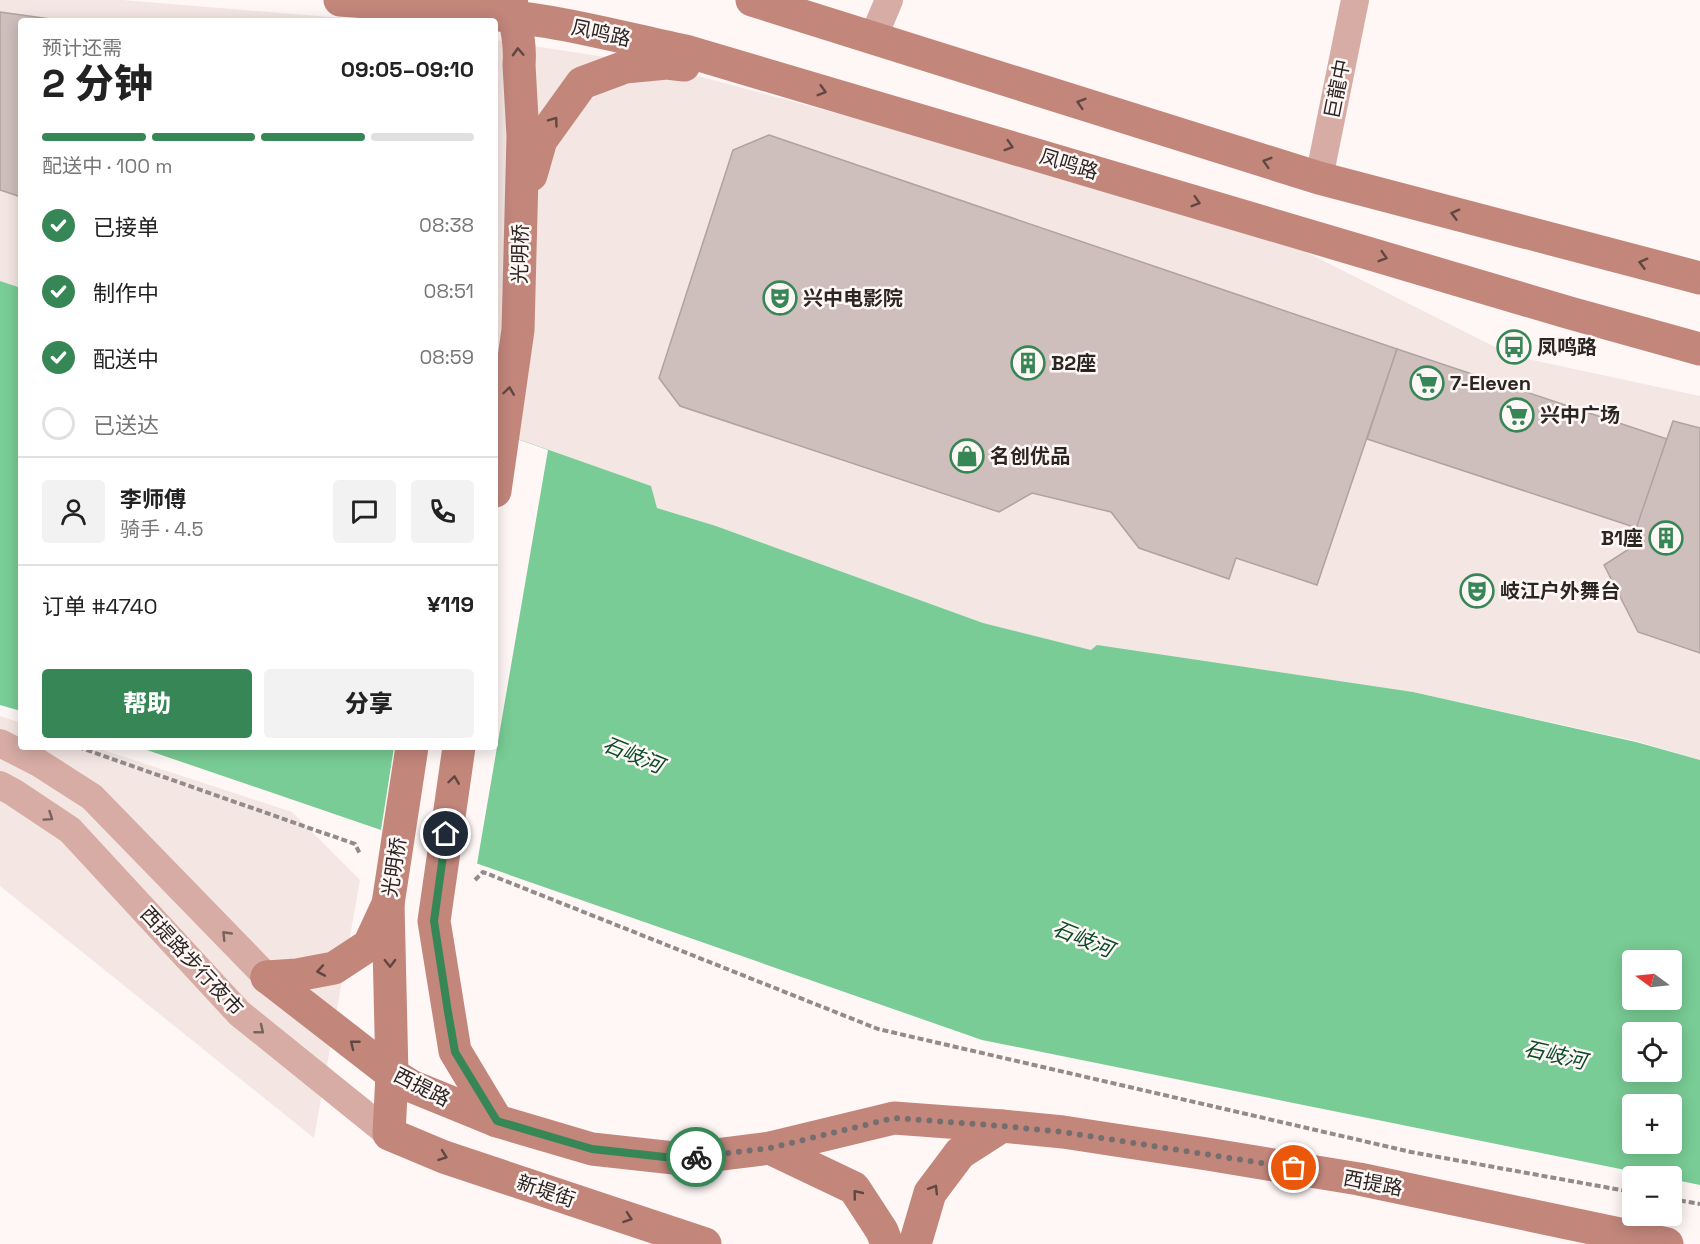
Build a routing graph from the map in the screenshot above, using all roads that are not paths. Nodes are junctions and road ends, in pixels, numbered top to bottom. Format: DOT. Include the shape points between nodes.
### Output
graph roads {
  1 [pos="340,0"];
  2 [pos="752,0"];
  3 [pos="889,0"];
  4 [pos="1355,0"];
  5 [pos="513,9"];
  6 [pos="466,10"];
  7 [pos="873,38"];
  8 [pos="766,75"];
  9 [pos="1319,178"];
  10 [pos="521,215"];
  11 [pos="1700,278"];
  12 [pos="1700,349"];
  13 [pos="498,470"];
  14 [pos="0,743"];
  15 [pos="412,750"];
  16 [pos="459,750"];
  17 [pos="0,785"];
  18 [pos="388,904"];
  19 [pos="267,977"];
  20 [pos="392,1074"];
  21 [pos="497,1121"];
  22 [pos="1002,1126"];
  23 [pos="389,1134"];
  24 [pos="770,1148"];
  25 [pos="705,1244"];
  26 [pos="887,1244"];
  27 [pos="915,1244"];
  28 [pos="1667,1244"];
  1 -- 6 [label="street, 凤鸣路"];
  2 -- 7 [label="street"];
  3 -- 7 [label="street"];
  4 -- 9 [label="street, 巨龍中"];
  5 -- 6 [label="street, 凤鸣路"];
  5 -- 8 [label="street, 凤鸣路" via="552,23 689,52"];
  10 -- 5 [label="street, 光明桥, one-way" via="523,136"];
  9 -- 7 [label="street, one-way"];
  10 -- 8 [label="street, one-way" via="541,140 582,83 625,67 667,63"];
  8 -- 12 [label="street, 凤鸣路, one-way"];
  11 -- 9 [label="street, one-way"];
  13 -- 10 [label="street, 光明桥, one-way" via="518,330"];
  19 -- 14 [label="street, 西提路步行夜市, one-way" via="92,797"];
  15 -- 18 [label="street, 光明桥"];
  21 -- 16 [label="street, one-way" via="455,1052 434,921"];
  17 -- 23 [label="street, 西提路步行夜市, one-way" via="70,830 239,1013"];
  18 -- 19 [label="street, 光明桥, one-way" via="369,945 334,969"];
  18 -- 20 [label="street, one-way"];
  20 -- 19 [label="street, 西提路, one-way"];
  20 -- 21 [label="street, 西提路" via="411,1086"];
  20 -- 23 [label="street"];
  21 -- 24 [label="street, 西提路" via="592,1149 683,1159"];
  22 -- 24 [label="street, 西提路" via="894,1118"];
  27 -- 22 [label="street, one-way" via="930,1193 960,1153"];
  22 -- 28 [label="street, 西提路" via="1063,1132 1359,1179"];
  23 -- 25 [label="street, 新堤街, one-way"];
  26 -- 24 [label="street, one-way" via="854,1188"];
}
